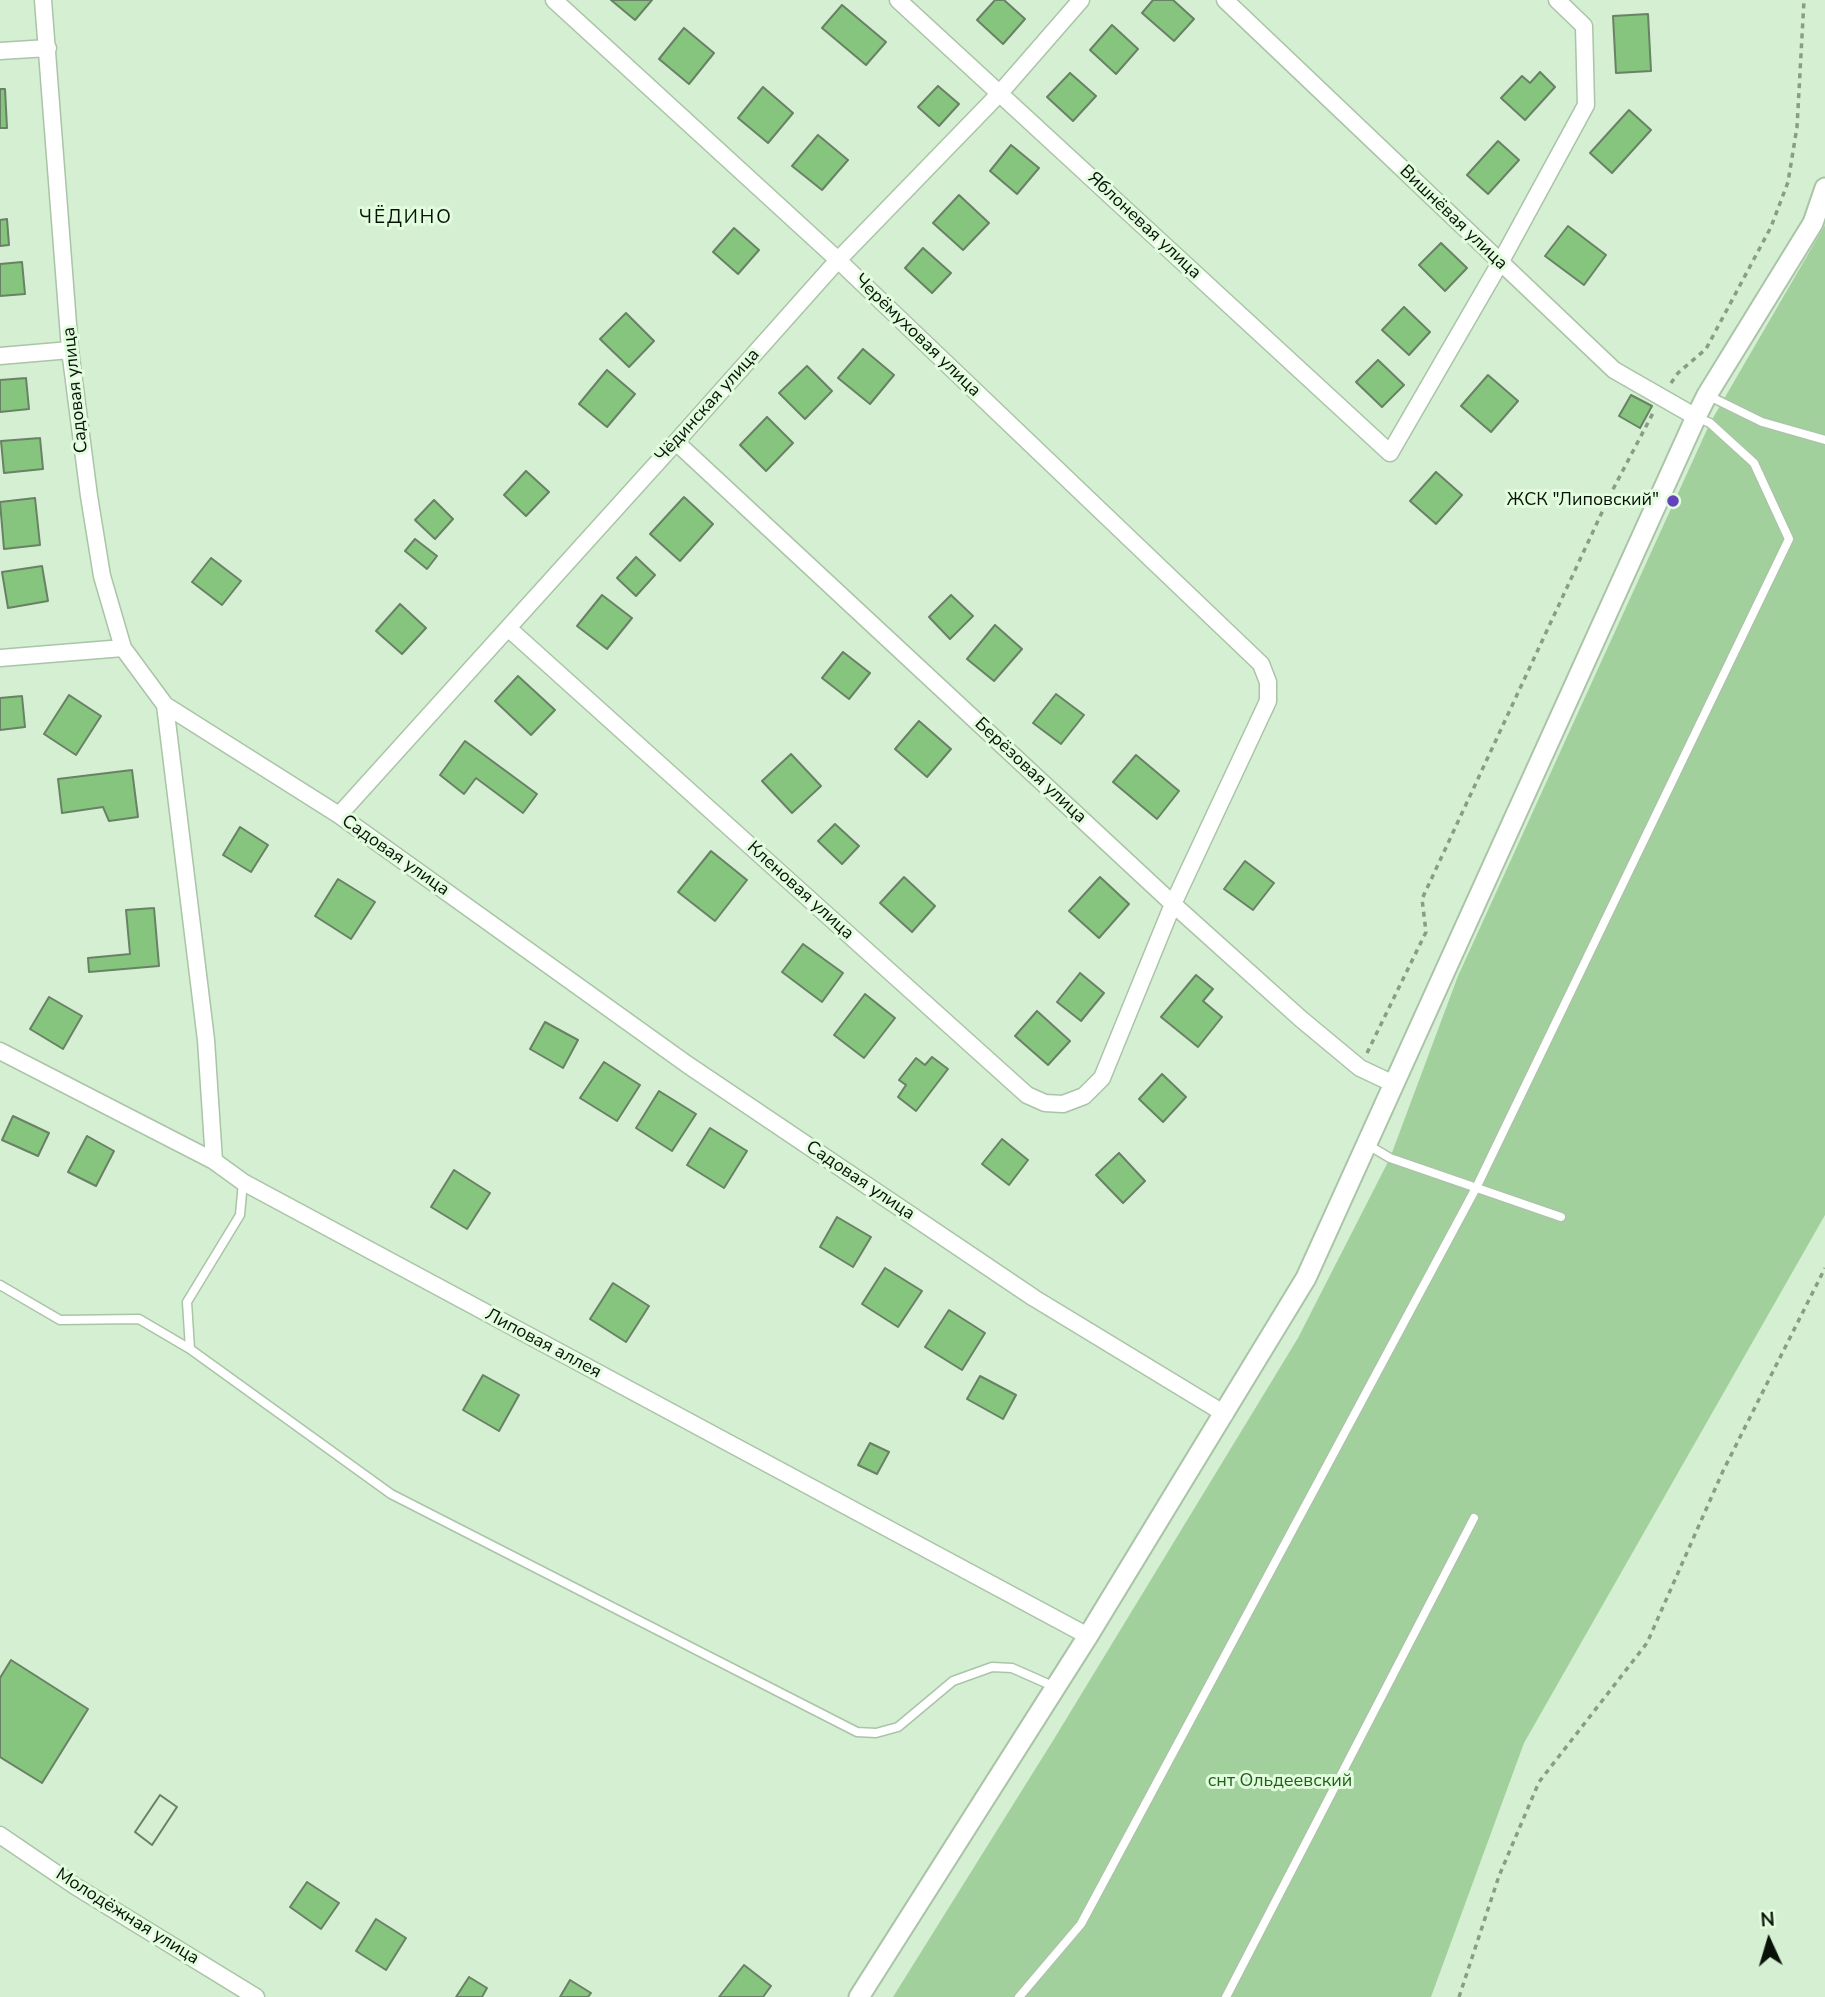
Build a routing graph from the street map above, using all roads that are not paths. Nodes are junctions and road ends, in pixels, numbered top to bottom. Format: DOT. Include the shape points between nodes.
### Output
graph roads {
  1 [pos="43,0"];
  2 [pos="554,0"];
  3 [pos="898,0"];
  4 [pos="1081,0"];
  5 [pos="1225,0"];
  6 [pos="1557,0"];
  7 [pos="47,48"];
  8 [pos="0,51"];
  9 [pos="1000,93"];
  10 [pos="1825,188"];
  11 [pos="838,260"];
  12 [pos="1500,263"];
  13 [pos="71,350"];
  14 [pos="0,356"];
  15 [pos="1707,394"];
  16 [pos="1696,417"];
  17 [pos="1825,440"];
  18 [pos="676,443"];
  19 [pos="509,628"];
  20 [pos="123,648"];
  21 [pos="0,658"];
  22 [pos="165,705"];
  23 [pos="339,815"];
  24 [pos="1173,904"];
  25 [pos="0,1051"];
  26 [pos="1394,1084"];
  27 [pos="1368,1145"];
  28 [pos="214,1161"];
  29 [pos="243,1182"];
  30 [pos="1477,1186"];
  31 [pos="1561,1217"];
  32 [pos="0,1284"];
  33 [pos="190,1349"];
  34 [pos="1225,1413"];
  35 [pos="1474,1518"];
  36 [pos="1088,1636"];
  37 [pos="1055,1687"];
  38 [pos="0,1835"];
  39 [pos="256,1997"];
  40 [pos="859,1997"];
  41 [pos="1019,1997"];
  42 [pos="1226,1997"];
  1 -- 7 [label="street, Садовая улица"];
  2 -- 11 [label="street, Черёмуховая улица"];
  3 -- 9 [label="street, Яблоневая улица"];
  4 -- 9 [label="street, Чёдинская улица"];
  5 -- 12 [label="street, Вишнёвая улица"];
  6 -- 12 [label="street" via="1584,26 1586,105"];
  7 -- 8 [label="street"];
  7 -- 13 [label="street, Садовая улица"];
  9 -- 11 [label="street, Чёдинская улица"];
  9 -- 12 [label="street, Яблоневая улица" via="1390,453"];
  10 -- 15 [label="street" via="1813,223"];
  11 -- 18 [label="street, Чёдинская улица"];
  11 -- 24 [label="street, Черёмуховая улица" via="1261,664 1268,682 1268,701"];
  12 -- 16 [label="street, Вишнёвая улица" via="1614,370"];
  13 -- 14 [label="street"];
  13 -- 20 [label="street, Садовая улица" via="102,576"];
  15 -- 16 [label="street"];
  15 -- 17 [label="lane" via="1762,422"];
  16 -- 26 [label="street"];
  16 -- 30 [label="lane" via="1710,423 1754,463 1789,539"];
  18 -- 19 [label="street, Чёдинская улица"];
  18 -- 24 [label="street, Берёзовая улица"];
  19 -- 23 [label="street, Чёдинская улица"];
  19 -- 24 [label="street, Кленовая улица" via="1027,1096 1063,1104 1084,1096 1102,1077"];
  20 -- 21 [label="street"];
  20 -- 22 [label="street, Садовая улица"];
  22 -- 23 [label="street, Садовая улица"];
  22 -- 28 [label="street" via="205,1040"];
  23 -- 34 [label="street, Садовая улица" via="688,1065 999,1275"];
  24 -- 26 [label="street, Берёзовая улица" via="1360,1068"];
  25 -- 28 [label="street, Липовая аллея"];
  26 -- 27 [label="street"];
  27 -- 30 [label="lane" via="1390,1158"];
  27 -- 34 [label="street" via="1306,1278"];
  28 -- 29 [label="street, Липовая аллея"];
  29 -- 33 [label="lane" via="240,1215 187,1302"];
  29 -- 36 [label="street, Липовая аллея"];
  30 -- 31 [label="lane"];
  30 -- 41 [label="lane" via="1081,1924"];
  32 -- 33 [label="lane" via="60,1320 139,1319"];
  33 -- 37 [label="lane" via="391,1494 856,1732 898,1727 953,1681 992,1667 1012,1668"];
  34 -- 36 [label="street"];
  35 -- 42 [label="lane"];
  36 -- 37 [label="street"];
  37 -- 40 [label="street"];
  38 -- 39 [label="street, Молодёжная улица"];
}
